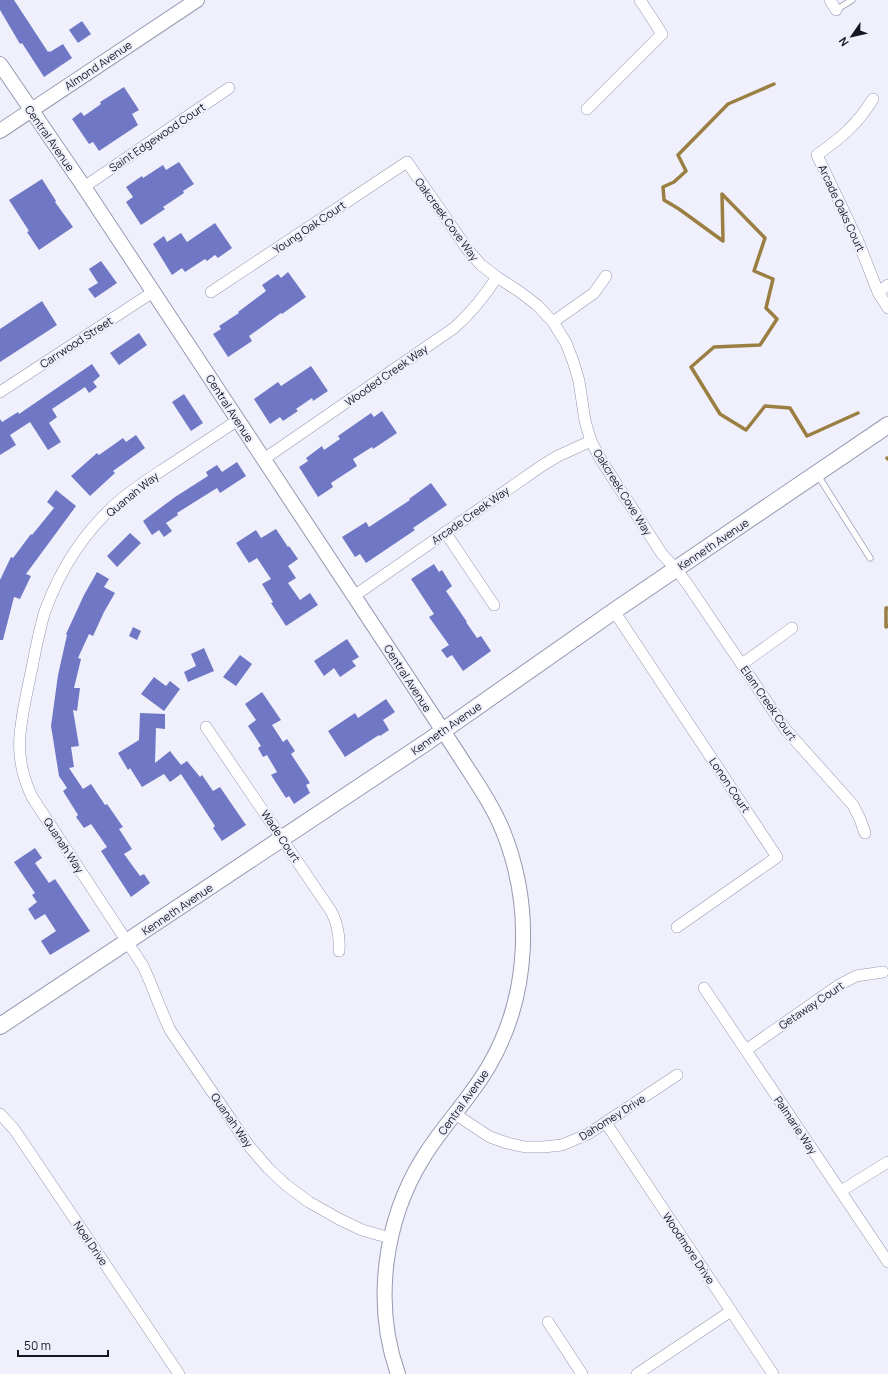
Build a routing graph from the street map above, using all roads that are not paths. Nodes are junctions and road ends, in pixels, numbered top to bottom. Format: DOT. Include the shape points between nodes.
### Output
graph roads {
  1 [pos="197,0"];
  2 [pos="640,0"];
  3 [pos="830,0"];
  4 [pos="852,0"];
  5 [pos="836,10"];
  6 [pos="0,64"];
  7 [pos="229,88"];
  8 [pos="873,99"];
  9 [pos="587,109"];
  10 [pos="31,111"];
  11 [pos="0,132"];
  12 [pos="407,162"];
  13 [pos="84,187"];
  14 [pos="606,276"];
  15 [pos="496,278"];
  16 [pos="888,285"];
  17 [pos="153,292"];
  18 [pos="211,292"];
  19 [pos="878,292"];
  20 [pos="888,308"];
  21 [pos="553,322"];
  22 [pos="0,392"];
  23 [pos="238,420"];
  24 [pos="888,426"];
  25 [pos="591,441"];
  26 [pos="264,459"];
  27 [pos="817,473"];
  28 [pos="445,532"];
  29 [pos="870,558"];
  30 [pos="676,569"];
  31 [pos="354,596"];
  32 [pos="494,605"];
  33 [pos="614,611"];
  34 [pos="792,628"];
  35 [pos="742,664"];
  36 [pos="206,727"];
  37 [pos="443,731"];
  38 [pos="865,833"];
  39 [pos="282,838"];
  40 [pos="677,927"];
  41 [pos="127,942"];
  42 [pos="339,951"];
  43 [pos="882,972"];
  44 [pos="704,988"];
  45 [pos="0,1026"];
  46 [pos="746,1050"];
  47 [pos="677,1075"];
  48 [pos="0,1114"];
  49 [pos="455,1114"];
  50 [pos="606,1123"];
  51 [pos="888,1162"];
  52 [pos="840,1191"];
  53 [pos="390,1238"];
  54 [pos="888,1262"];
  55 [pos="731,1311"];
  56 [pos="548,1322"];
  57 [pos="179,1374"];
  58 [pos="398,1374"];
  59 [pos="582,1374"];
  60 [pos="637,1374"];
  61 [pos="773,1374"];
  1 -- 10 [label="street, Almond Avenue"];
  2 -- 9 [label="street" via="662,34"];
  3 -- 5 [label="street"];
  4 -- 5 [label="lane"];
  6 -- 10 [label="street, Central Avenue"];
  7 -- 13 [label="street, Saint Edgewood Court"];
  8 -- 19 [label="street, Arcade Oaks Court" via="848,132 817,155 858,241"];
  10 -- 11 [label="street, Almond Avenue"];
  10 -- 13 [label="street, Central Avenue"];
  12 -- 15 [label="street, Oakcreek Cove Way" via="468,250"];
  12 -- 18 [label="street, Young Oak Court"];
  13 -- 17 [label="street, Central Avenue"];
  14 -- 21 [label="street" via="594,293"];
  15 -- 21 [label="street, Oakcreek Cove Way" via="537,305"];
  15 -- 26 [label="street, Wooded Creek Way" via="474,309 454,328"];
  16 -- 19 [label="street"];
  17 -- 22 [label="street, Carrwood Street"];
  17 -- 23 [label="street, Central Avenue"];
  19 -- 20 [label="street"];
  21 -- 25 [label="street, Oakcreek Cove Way" via="573,360"];
  23 -- 26 [label="street, Central Avenue"];
  23 -- 41 [label="street, Quanah Way" via="139,486 99,521 63,572 47,607 38,638 19,732 22,770 32,797"];
  24 -- 27 [label="main road, Kenneth Avenue"];
  25 -- 28 [label="street, Arcade Creek Way" via="543,465"];
  25 -- 30 [label="street, Oakcreek Cove Way" via="662,554"];
  26 -- 31 [label="street, Central Avenue"];
  27 -- 29 [label="lane"];
  27 -- 30 [label="main road, Kenneth Avenue"];
  28 -- 31 [label="street, Arcade Creek Way"];
  28 -- 32 [label="street"];
  30 -- 33 [label="main road, Kenneth Avenue"];
  30 -- 35 [label="street, Elam Creek Court"];
  31 -- 37 [label="street, Central Avenue"];
  33 -- 37 [label="main road, Kenneth Avenue"];
  33 -- 40 [label="street, Lonon Court" via="778,857"];
  34 -- 35 [label="street"];
  35 -- 38 [label="street, Elam Creek Court" via="786,730 853,805"];
  36 -- 39 [label="street, Wade Court"];
  37 -- 39 [label="main road, Kenneth Avenue"];
  37 -- 49 [label="street, Central Avenue" via="482,791 503,832 517,880 524,934 518,988 512,1014 490,1064"];
  39 -- 41 [label="main road, Kenneth Avenue"];
  39 -- 42 [label="street, Wade Court" via="335,918 339,934"];
  41 -- 45 [label="main road, Kenneth Avenue"];
  41 -- 53 [label="street, Quanah Way" via="146,971 170,1030 249,1146 268,1168 309,1202 362,1230"];
  43 -- 46 [label="street, Getaway Court" via="856,976 839,985"];
  44 -- 46 [label="street, Palmarie Way"];
  46 -- 52 [label="street, Palmarie Way"];
  47 -- 50 [label="street, Dahomey Drive"];
  48 -- 57 [label="street, Noel Drive" via="14,1130"];
  49 -- 50 [label="street, Dahomey Drive" via="490,1137 525,1147 571,1142"];
  49 -- 53 [label="street, Central Avenue" via="414,1173"];
  50 -- 55 [label="street, Woodmore Drive"];
  51 -- 52 [label="street"];
  52 -- 54 [label="street, Palmarie Way"];
  53 -- 58 [label="street, Central Avenue" via="386,1264 386,1318"];
  55 -- 60 [label="street"];
  55 -- 61 [label="street, Woodmore Drive"];
  56 -- 59 [label="street"];
}
